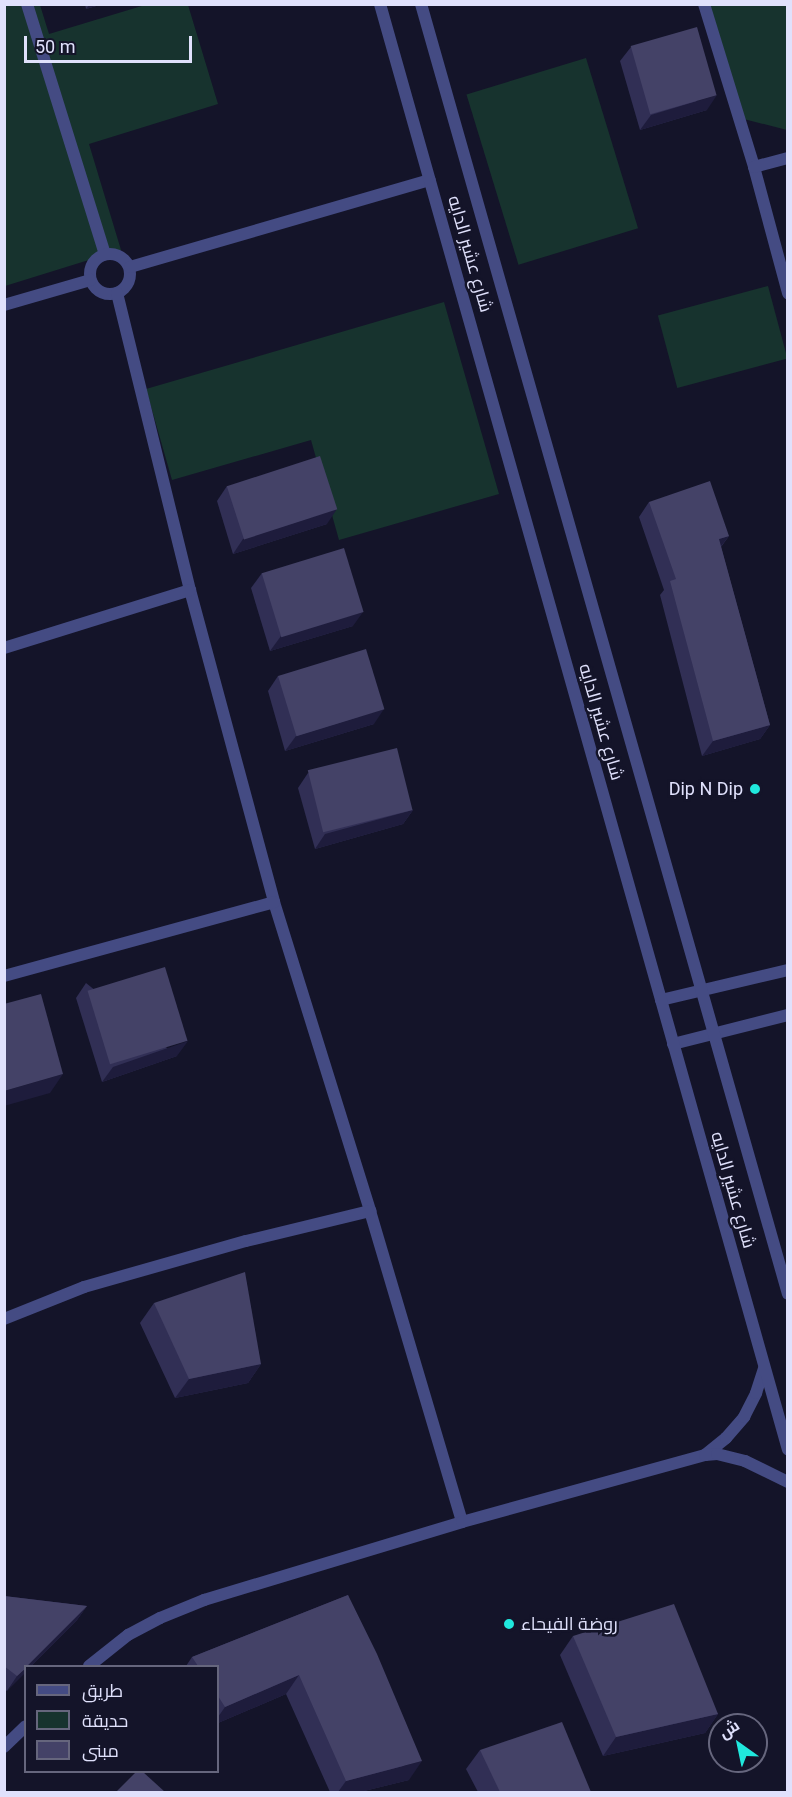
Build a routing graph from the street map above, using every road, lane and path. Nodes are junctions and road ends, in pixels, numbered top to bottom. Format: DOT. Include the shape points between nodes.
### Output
graph roads {
  1 [pos="27,4"];
  2 [pos="380,4"];
  3 [pos="421,4"];
  4 [pos="704,4"];
  5 [pos="788,158"];
  6 [pos="754,167"];
  7 [pos="430,180"];
  8 [pos="105,254"];
  9 [pos="130,267"];
  10 [pos="90,280"];
  11 [pos="117,292"];
  12 [pos="788,293"];
  13 [pos="4,305"];
  14 [pos="190,590"];
  15 [pos="4,648"];
  16 [pos="274,902"];
  17 [pos="788,970"];
  18 [pos="4,976"];
  19 [pos="702,991"];
  20 [pos="661,1000"];
  21 [pos="788,1015"];
  22 [pos="715,1035"];
  23 [pos="673,1044"];
  24 [pos="370,1212"];
  25 [pos="788,1293"];
  26 [pos="4,1318"];
  27 [pos="764,1368"];
  28 [pos="788,1450"];
  29 [pos="705,1455"];
  30 [pos="788,1482"];
  31 [pos="462,1522"];
  32 [pos="90,1665"];
  33 [pos="24,1728"];
  34 [pos="4,1747"];
  1 -- 8 [label="street"];
  2 -- 7 [label="street, شارع عشير الدايه"];
  3 -- 19 [label="street, شارع عشير الدايه"];
  4 -- 6 [label="street"];
  5 -- 6 [label="street"];
  6 -- 12 [label="street"];
  7 -- 9 [label="street"];
  7 -- 20 [label="street, شارع عشير الدايه"];
  8 -- 9 [label="street" via="120,255"];
  8 -- 10 [label="street" via="95,258 89,270"];
  9 -- 11 [label="street" via="130,278 124,289"];
  10 -- 11 [label="street" via="100,292"];
  10 -- 13 [label="street"];
  11 -- 14 [label="street"];
  14 -- 15 [label="street"];
  14 -- 16 [label="street"];
  16 -- 18 [label="street"];
  16 -- 24 [label="street"];
  17 -- 19 [label="street"];
  19 -- 20 [label="street"];
  19 -- 22 [label="street, شارع عشير الدايه"];
  20 -- 23 [label="street, شارع عشير الدايه"];
  21 -- 22 [label="street"];
  22 -- 23 [label="street"];
  22 -- 25 [label="street, شارع عشير الدايه"];
  23 -- 27 [label="street, شارع عشير الدايه"];
  24 -- 26 [label="street" via="246,1241 84,1287"];
  24 -- 31 [label="street"];
  27 -- 28 [label="street, شارع عشير الدايه"];
  27 -- 29 [label="street" via="744,1417"];
  29 -- 30 [label="street" via="737,1459"];
  29 -- 31 [label="street"];
  31 -- 32 [label="street" via="204,1600 128,1635"];
  33 -- 34 [label="street"];
}
